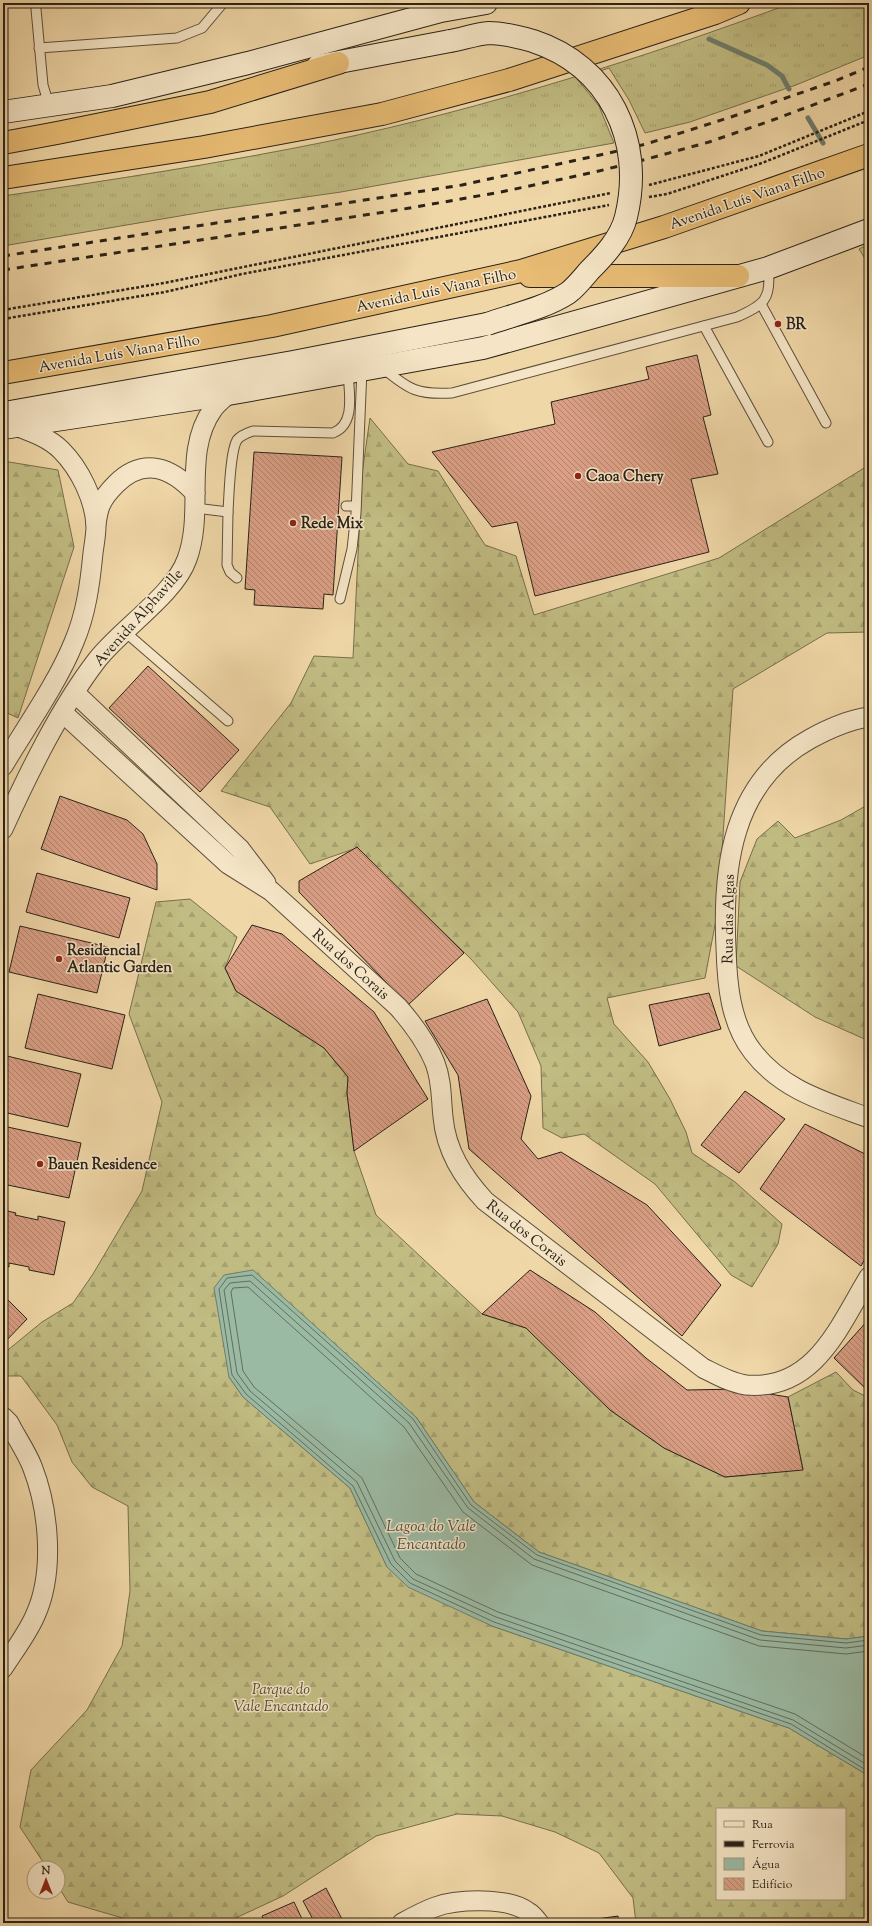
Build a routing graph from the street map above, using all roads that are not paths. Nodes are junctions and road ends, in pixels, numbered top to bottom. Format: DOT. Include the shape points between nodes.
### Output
graph roads {
  1 [pos="223,3"];
  2 [pos="486,3"];
  3 [pos="739,3"];
  4 [pos="36,9"];
  5 [pos="40,48"];
  6 [pos="338,63"];
  7 [pos="112,96"];
  8 [pos="49,105"];
  9 [pos="3,112"];
  10 [pos="3,142"];
  11 [pos="863,157"];
  12 [pos="3,178"];
  13 [pos="864,233"];
  14 [pos="768,268"];
  15 [pos="502,276"];
  16 [pos="738,276"];
  17 [pos="761,304"];
  18 [pos="704,326"];
  19 [pos="363,369"];
  20 [pos="3,373"];
  21 [pos="228,394"];
  22 [pos="8,422"];
  23 [pos="826,423"];
  24 [pos="768,442"];
  25 [pos="195,501"];
  26 [pos="346,506"];
  27 [pos="356,506"];
  28 [pos="228,512"];
  29 [pos="96,526"];
  30 [pos="237,578"];
  31 [pos="340,599"];
  32 [pos="124,631"];
  33 [pos="75,693"];
  34 [pos="63,713"];
  35 [pos="869,717"];
  36 [pos="228,721"];
  37 [pos="3,766"];
  38 [pos="201,812"];
  39 [pos="187,827"];
  40 [pos="3,829"];
  41 [pos="271,891"];
  42 [pos="869,1118"];
  43 [pos="869,1277"];
  44 [pos="5,1427"];
  45 [pos="3,1668"];
  46 [pos="402,1923"];
  47 [pos="538,1923"];
  1 -- 5 [label="lane" via="202,28 177,38"];
  2 -- 7 [label="main road" via="441,11 248,63"];
  3 -- 12 [label="highway" via="509,80 382,114 204,147"];
  4 -- 5 [label="lane"];
  5 -- 8 [label="lane" via="43,86"];
  6 -- 7 [label="main road"];
  6 -- 10 [label="highway" via="210,102 57,134"];
  6 -- 22 [label="main road, bridge" via="488,33 516,36 549,47 582,67 607,93 622,120 631,162 626,217 618,236 601,259 569,292 537,307 487,324"];
  7 -- 8 [label="main road"];
  8 -- 9 [label="main road"];
  11 -- 15 [label="highway, Avenida Luís Viana Filho" via="664,227"];
  13 -- 14 [label="main road"];
  14 -- 16 [label="main road"];
  14 -- 17 [label="lane" via="768,294"];
  15 -- 16 [label="highway"];
  15 -- 20 [label="highway, Avenida Luís Viana Filho" via="272,326"];
  16 -- 19 [label="main road" via="483,348"];
  17 -- 18 [label="lane" via="737,317"];
  17 -- 23 [label="lane"];
  18 -- 19 [label="lane" via="452,393 429,394 410,389"];
  18 -- 24 [label="lane"];
  19 -- 21 [label="main road"];
  19 -- 27 [label="lane"];
  19 -- 28 [label="lane" via="346,424 340,430 332,433 253,431 244,434 237,441"];
  21 -- 22 [label="main road"];
  21 -- 25 [label="street, Avenida Alphaville" via="214,408 201,435 197,455"];
  22 -- 29 [label="street, Avenida Alphaville" via="44,437 61,450 73,464 88,493"];
  25 -- 28 [label="lane"];
  25 -- 29 [label="street" via="184,480 159,468 133,470 112,488 100,505"];
  25 -- 32 [label="street, Avenida Alphaville" via="191,544 183,568 156,601"];
  26 -- 27 [label="lane"];
  27 -- 31 [label="lane" via="352,549"];
  28 -- 30 [label="lane" via="227,565"];
  29 -- 37 [label="street, Avenida Alphaville" via="82,622 62,667"];
  32 -- 33 [label="street, Avenida Alphaville" via="97,660"];
  32 -- 36 [label="lane"];
  33 -- 34 [label="street, Avenida Alphaville"];
  33 -- 38 [label="street, Rua dos Corais"];
  34 -- 39 [label="street, Rua dos Corais"];
  34 -- 40 [label="street, Avenida Alphaville" via="39,754"];
  35 -- 42 [label="street, Rua das Algas" via="827,729 797,746 771,767 751,795 738,828 730,859 725,897 725,938 727,978 732,1007 752,1051 769,1071 790,1086 821,1101"];
  38 -- 39 [label="street"];
  38 -- 41 [label="street, Rua dos Corais" via="240,849"];
  39 -- 41 [label="street, Rua dos Corais" via="228,864"];
  41 -- 43 [label="street, Rua dos Corais" via="414,1024 436,1064 442,1086 447,1140 456,1163 484,1201 703,1368 745,1385 781,1381 799,1374 813,1363 829,1342"];
  44 -- 45 [label="street" via="31,1464 44,1510 47,1565 36,1615"];
  46 -- 47 [label="street" via="436,1907 492,1902 512,1904 528,1912"];
}
